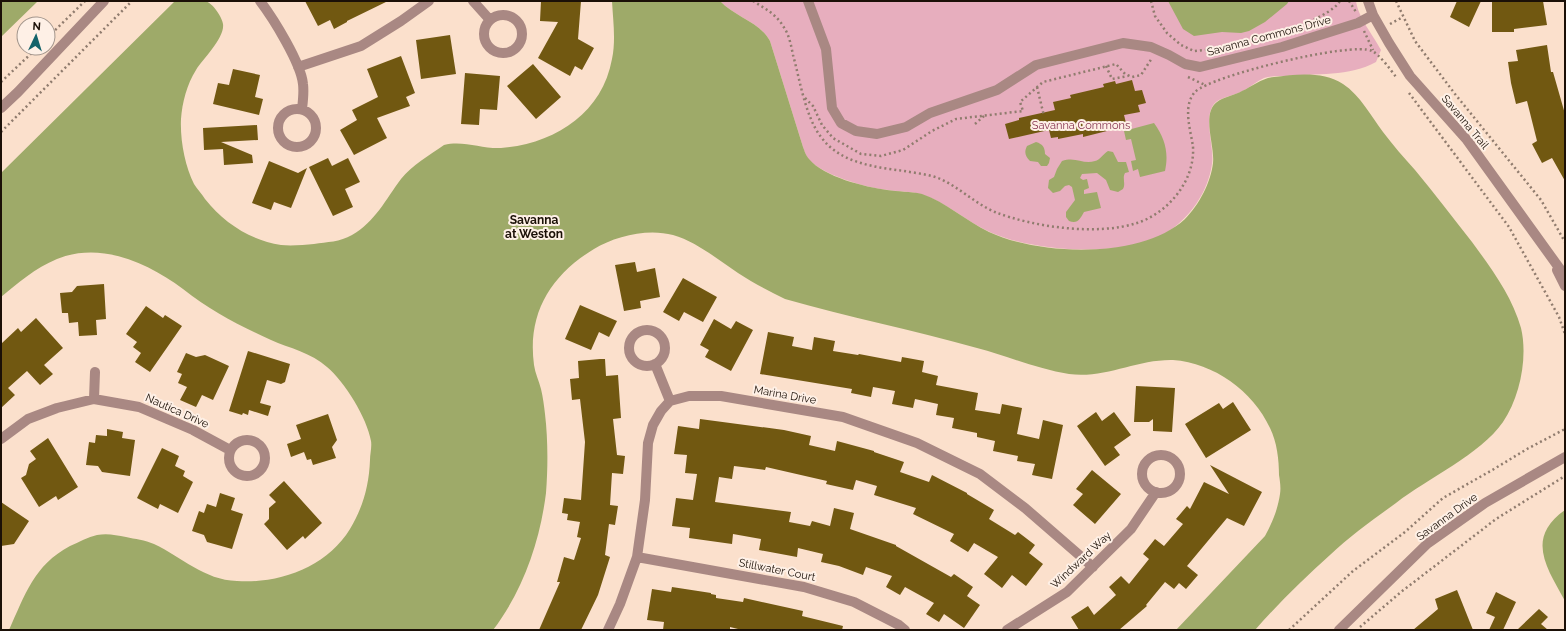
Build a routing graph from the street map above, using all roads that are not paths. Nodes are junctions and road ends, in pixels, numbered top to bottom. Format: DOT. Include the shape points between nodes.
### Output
graph roads {
  1 [pos="104,1"];
  2 [pos="260,1"];
  3 [pos="429,1"];
  4 [pos="473,1"];
  5 [pos="808,1"];
  6 [pos="1368,1"];
  7 [pos="1373,15"];
  8 [pos="490,20"];
  9 [pos="298,67"];
  10 [pos="1,108"];
  11 [pos="302,109"];
  12 [pos="1550,254"];
  13 [pos="1565,276"];
  14 [pos="1565,286"];
  15 [pos="655,364"];
  16 [pos="96,372"];
  17 [pos="94,399"];
  18 [pos="670,401"];
  19 [pos="1,439"];
  20 [pos="230,450"];
  21 [pos="1565,457"];
  22 [pos="1156,492"];
  23 [pos="636,557"];
  24 [pos="1093,567"];
  25 [pos="608,630"];
  26 [pos="905,630"];
  27 [pos="1007,630"];
  28 [pos="1339,630"];
  1 -- 10 [label="street"];
  2 -- 9 [label="street" via="273,18"];
  3 -- 9 [label="street" via="361,46"];
  4 -- 8 [label="street"];
  5 -- 7 [label="street, Savanna Commons Drive" via="826,49 832,108 841,123 856,131 877,134 906,127 930,113 997,90 1036,65 1123,43 1151,47 1185,64 1200,67 1286,46 1358,23"];
  6 -- 7 [label="street, Savanna Trail"];
  7 -- 12 [label="street, Savanna Trail" via="1410,76 1466,140"];
  9 -- 11 [label="street" via="303,83"];
  12 -- 13 [label="street, Savanna Trail"];
  12 -- 14 [label="street, Savanna Trail"];
  15 -- 18 [label="street"];
  16 -- 17 [label="street"];
  17 -- 19 [label="street, Nautica Drive" via="57,408 28,419"];
  17 -- 20 [label="street, Nautica Drive" via="139,407 193,430"];
  18 -- 23 [label="street" via="653,425 648,443 645,500"];
  18 -- 24 [label="street, Marina Drive" via="690,396 721,396 843,417 917,443 980,474 1025,508"];
  21 -- 28 [label="street, Savanna Drive" via="1485,503 1427,544"];
  22 -- 24 [label="street, Windward Way" via="1131,529"];
  23 -- 25 [label="street"];
  23 -- 26 [label="street, Stillwater Court" via="804,586 854,602"];
  24 -- 27 [label="street, Windward Way" via="1068,592"];
}
